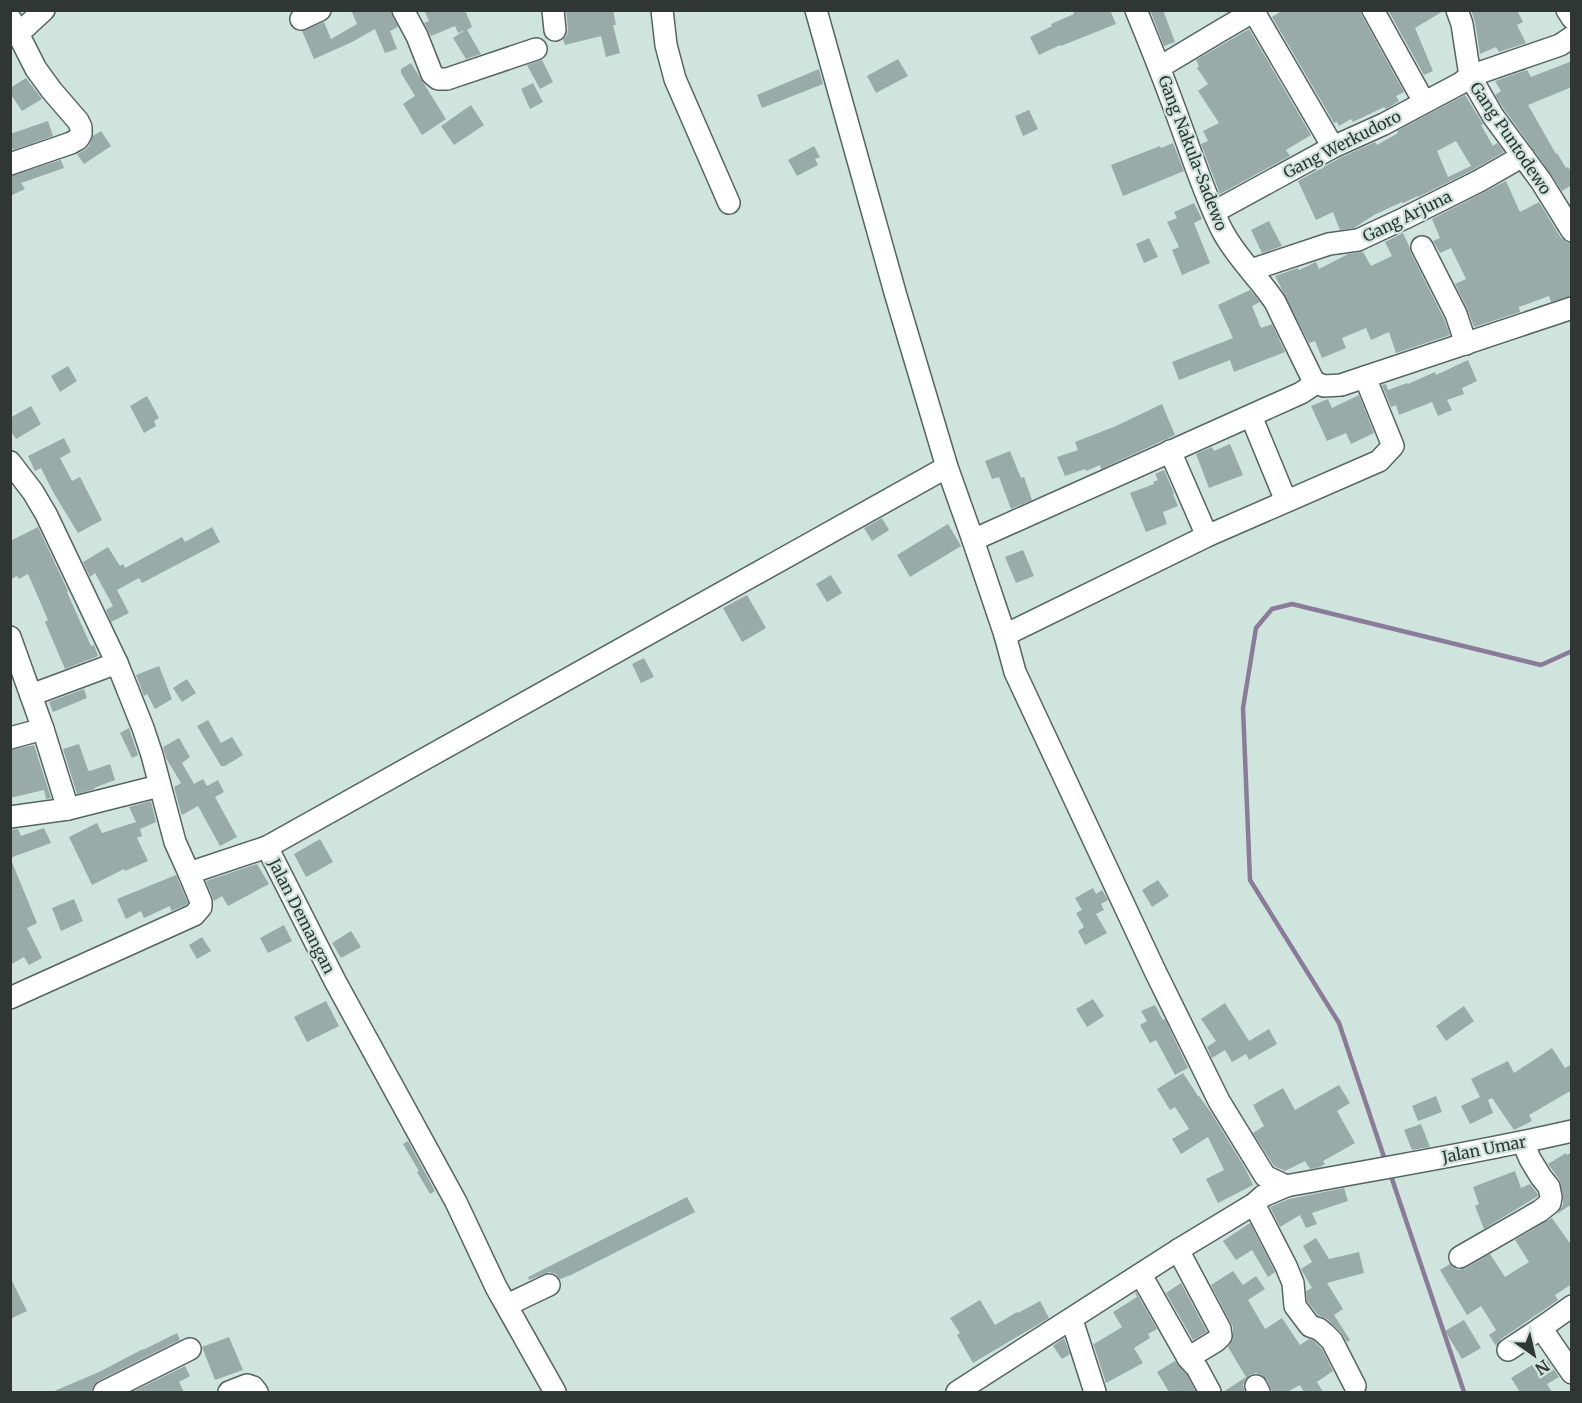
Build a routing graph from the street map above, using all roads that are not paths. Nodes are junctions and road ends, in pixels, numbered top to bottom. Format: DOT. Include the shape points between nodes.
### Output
graph roads {
  1 [pos="44,10"];
  2 [pos="320,10"];
  3 [pos="403,10"];
  4 [pos="662,10"];
  5 [pos="816,10"];
  6 [pos="1136,10"];
  7 [pos="1373,10"];
  8 [pos="1457,10"];
  9 [pos="1567,10"];
  10 [pos="1255,11"];
  11 [pos="1572,18"];
  12 [pos="301,19"];
  13 [pos="15,25"];
  14 [pos="1572,38"];
  15 [pos="536,49"];
  16 [pos="1160,68"];
  17 [pos="1470,76"];
  18 [pos="1424,102"];
  19 [pos="1333,147"];
  20 [pos="1523,156"];
  21 [pos="10,164"];
  22 [pos="729,203"];
  23 [pos="1214,213"];
  24 [pos="1572,231"];
  25 [pos="1422,247"];
  26 [pos="1251,270"];
  27 [pos="1572,308"];
  28 [pos="1466,344"];
  29 [pos="1365,377"];
  30 [pos="1314,382"];
  31 [pos="1251,416"];
  32 [pos="1170,451"];
  33 [pos="10,462"];
  34 [pos="947,467"];
  35 [pos="1286,501"];
  36 [pos="1207,536"];
  37 [pos="973,540"];
  38 [pos="1005,635"];
  39 [pos="10,637"];
  40 [pos="117,663"];
  41 [pos="31,695"];
  42 [pos="44,729"];
  43 [pos="10,738"];
  44 [pos="159,786"];
  45 [pos="68,809"];
  46 [pos="10,817"];
  47 [pos="267,847"];
  48 [pos="189,873"];
  49 [pos="10,998"];
  50 [pos="1572,1131"];
  51 [pos="1523,1142"];
  52 [pos="1260,1192"];
  53 [pos="1178,1250"];
  54 [pos="1460,1257"];
  55 [pos="1141,1275"];
  56 [pos="549,1285"];
  57 [pos="507,1305"];
  58 [pos="1572,1306"];
  59 [pos="1072,1320"];
  60 [pos="1541,1329"];
  61 [pos="190,1349"];
  62 [pos="1508,1350"];
  63 [pos="1188,1358"];
  64 [pos="1572,1373"];
  65 [pos="1355,1386"];
  66 [pos="104,1392"];
  67 [pos="229,1392"];
  68 [pos="257,1392"];
  69 [pos="555,1392"];
  70 [pos="957,1392"];
  71 [pos="1095,1392"];
  72 [pos="1210,1392"];
  1 -- 13 [label="street"];
  2 -- 12 [label="street"];
  3 -- 15 [label="street" via="432,74 438,79"];
  4 -- 22 [label="street" via="675,79"];
  5 -- 34 [label="street"];
  6 -- 16 [label="street, Gang Nakula-Sadewo"];
  7 -- 18 [label="street"];
  8 -- 17 [label="street"];
  9 -- 11 [label="street"];
  10 -- 16 [label="street"];
  10 -- 19 [label="street"];
  13 -- 21 [label="street" via="36,69 78,121 81,134 71,143"];
  14 -- 17 [label="street, Gang Puntodewo"];
  16 -- 23 [label="street, Gang Nakula-Sadewo"];
  17 -- 18 [label="street, Gang Werkudoro"];
  17 -- 20 [label="street, Gang Puntodewo" via="1492,116"];
  18 -- 19 [label="street, Gang Werkudoro"];
  19 -- 23 [label="street, Gang Werkudoro"];
  20 -- 24 [label="street, Gang Puntodewo"];
  20 -- 26 [label="street, Gang Arjuna" via="1358,240 1329,244"];
  23 -- 26 [label="street, Gang Nakula-Sadewo" via="1231,246"];
  25 -- 28 [label="street" via="1456,314"];
  26 -- 30 [label="street, Gang Nakula-Sadewo" via="1275,302"];
  27 -- 28 [label="street"];
  28 -- 29 [label="street"];
  29 -- 30 [label="street" via="1332,386"];
  29 -- 35 [label="street" via="1393,446 1379,461"];
  30 -- 31 [label="street" via="1301,393"];
  31 -- 32 [label="street"];
  31 -- 35 [label="street"];
  32 -- 36 [label="street"];
  32 -- 37 [label="street"];
  33 -- 40 [label="street" via="46,514"];
  34 -- 37 [label="street"];
  34 -- 47 [label="street"];
  35 -- 36 [label="street"];
  36 -- 38 [label="street"];
  37 -- 38 [label="street"];
  38 -- 52 [label="street" via="1015,672"];
  39 -- 41 [label="street"];
  40 -- 41 [label="street"];
  40 -- 44 [label="street" via="148,741"];
  41 -- 42 [label="street"];
  42 -- 43 [label="street"];
  42 -- 45 [label="street"];
  44 -- 45 [label="street"];
  44 -- 48 [label="street" via="175,842"];
  45 -- 46 [label="street"];
  47 -- 48 [label="street, Jalan Demangan"];
  47 -- 57 [label="street, Jalan Demangan"];
  48 -- 49 [label="street" via="201,902 195,915"];
  50 -- 51 [label="street, Jalan Umar"];
  51 -- 52 [label="street, Jalan Umar"];
  51 -- 54 [label="street" via="1549,1187 1550,1203"];
  52 -- 53 [label="street"];
  52 -- 65 [label="street" via="1293,1283 1295,1306 1310,1326 1332,1341"];
  53 -- 55 [label="street"];
  53 -- 63 [label="street" via="1221,1336"];
  55 -- 59 [label="street"];
  55 -- 63 [label="street"];
  56 -- 57 [label="street"];
  57 -- 69 [label="street, Jalan Demangan"];
  58 -- 60 [label="street"];
  59 -- 70 [label="street"];
  59 -- 71 [label="street"];
  60 -- 62 [label="street"];
  60 -- 64 [label="street"];
  61 -- 66 [label="street"];
  63 -- 72 [label="street"];
  67 -- 68 [label="street" via="247,1385"];
}
